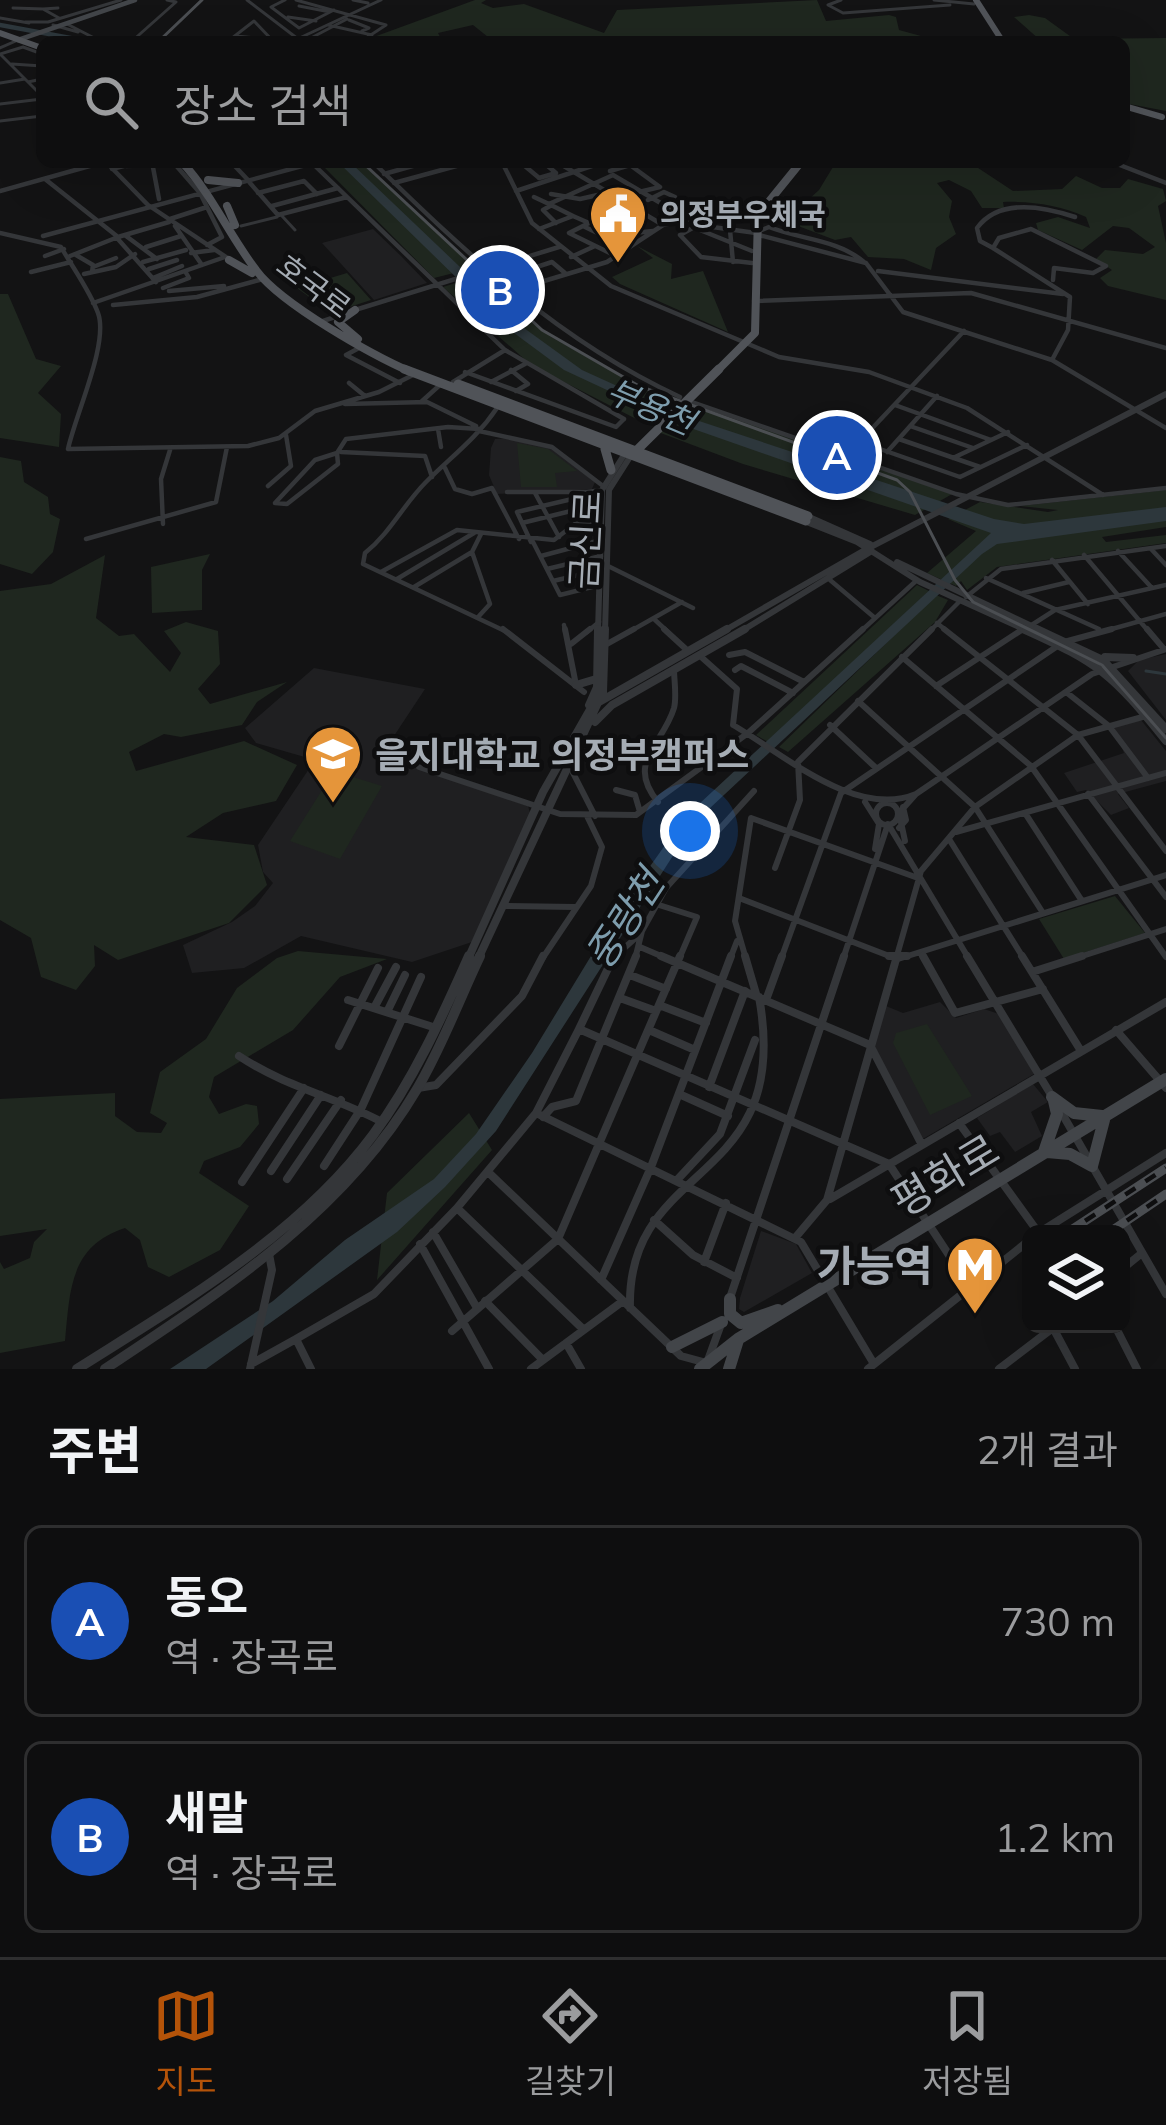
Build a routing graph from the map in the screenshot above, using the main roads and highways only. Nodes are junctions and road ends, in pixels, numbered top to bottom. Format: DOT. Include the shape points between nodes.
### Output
graph roads {
  1 [pos="135,0"];
  2 [pos="974,1"];
  3 [pos="3,32"];
  4 [pos="996,36"];
  5 [pos="27,38"];
  6 [pos="36,45"];
  7 [pos="36,45"];
  8 [pos="1130,110"];
  9 [pos="1164,118"];
  10 [pos="187,168"];
  11 [pos="197,168"];
  12 [pos="793,168"];
  13 [pos="208,180"];
  14 [pos="208,191"];
  15 [pos="224,202"];
  16 [pos="754,233"];
  17 [pos="242,251"];
  18 [pos="229,259"];
  19 [pos="250,265"];
  20 [pos="264,276"];
  21 [pos="756,301"];
  22 [pos="355,310"];
  23 [pos="359,344"];
  24 [pos="466,391"];
  25 [pos="650,428"];
  26 [pos="598,441"];
  27 [pos="630,452"];
  28 [pos="611,470"];
  29 [pos="807,519"];
  30 [pos="1164,1083"];
  31 [pos="1107,1115"];
  32 [pos="1044,1152"];
  33 [pos="730,1299"];
  34 [pos="800,1302"];
  35 [pos="722,1322"];
  36 [pos="739,1340"];
  37 [pos="672,1348"];
  38 [pos="705,1367"];
  39 [pos="729,1369"];
  1 -- 5 [label="main road"];
  2 -- 4 [label="main road"];
  3 -- 5 [label="main road"];
  3 -- 5 [label="main road"];
  5 -- 6 [label="main road"];
  5 -- 7 [label="main road"];
  8 -- 9 [label="main road"];
  10 -- 14 [label="main road, 호국로"];
  11 -- 13 [label="main road, 호국로"];
  12 -- 16 [label="main road" via="762,206"];
  13 -- 14 [label="main road, 호국로"];
  13 -- 15 [label="main road" via="237,185"];
  14 -- 15 [label="main road, 호국로"];
  14 -- 17 [label="main road, 호국로"];
  15 -- 20 [label="main road, 호국로"];
  16 -- 21 [label="main road"];
  16 -- 21 [label="main road"];
  17 -- 18 [label="main road" via="242,259"];
  17 -- 19 [label="main road, 호국로"];
  18 -- 19 [label="main road"];
  18 -- 20 [label="main road"];
  19 -- 20 [label="main road, 호국로"];
  20 -- 23 [label="main road, 호국로"];
  21 -- 25 [label="main road, 금신로" via="744,344"];
  22 -- 23 [label="main road" via="338,322"];
  23 -- 24 [label="main road, 호국로"];
  23 -- 24 [label="main road, 호국로"];
  24 -- 26 [label="main road, 호국로"];
  24 -- 26 [label="main road, 호국로"];
  25 -- 26 [label="main road" via="631,440"];
  25 -- 27 [label="main road, 금신로"];
  26 -- 27 [label="main road, 호국로"];
  26 -- 28 [label="main road"];
  27 -- 29 [label="main road, 호국로"];
  30 -- 31 [label="main road, 평화로"];
  31 -- 32 [label="main road, 평화로"];
  31 -- 32 [label="main road" via="1092,1166"];
  31 -- 32 [label="main road" via="1074,1112 1052,1096 1057,1114"];
  32 -- 34 [label="main road, 평화로"];
  33 -- 34 [label="main road" via="732,1318 741,1323"];
  34 -- 36 [label="main road, 평화로"];
  35 -- 37 [label="main road"];
  36 -- 38 [label="main road, 평화로"];
  36 -- 39 [label="main road"];
}
